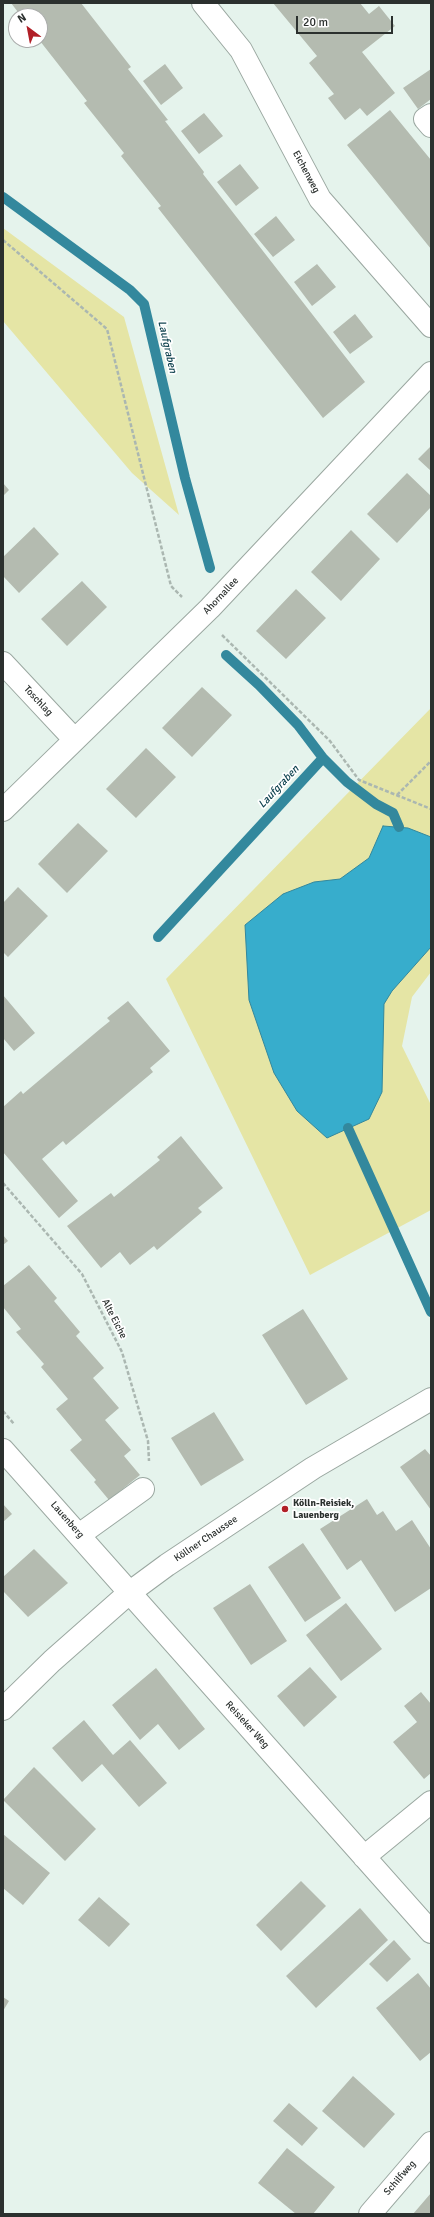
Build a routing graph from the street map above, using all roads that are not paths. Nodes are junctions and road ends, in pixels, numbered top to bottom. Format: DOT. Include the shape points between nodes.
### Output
graph roads {
  1 [pos="203,3"];
  2 [pos="431,326"];
  3 [pos="431,373"];
  4 [pos="3,662"];
  5 [pos="74,739"];
  6 [pos="3,810"];
  7 [pos="431,1399"];
  8 [pos="3,1450"];
  9 [pos="143,1489"];
  10 [pos="79,1535"];
  11 [pos="129,1593"];
  12 [pos="3,1709"];
  13 [pos="431,1802"];
  14 [pos="364,1857"];
  15 [pos="431,1932"];
  16 [pos="431,2143"];
  17 [pos="370,2214"];
  1 -- 2 [label="street, Eichenweg" via="240,50 320,199"];
  3 -- 5 [label="street, Ahornallee" via="202,616"];
  4 -- 5 [label="street, Toschlag"];
  5 -- 6 [label="street, Ahornallee"];
  7 -- 11 [label="street, Köllner Chaussee" via="312,1468"];
  8 -- 10 [label="street, Lauenberg"];
  9 -- 10 [label="street"];
  10 -- 11 [label="street, Lauenberg"];
  11 -- 12 [label="street, Köllner Chaussee" via="52,1661"];
  11 -- 14 [label="street, Reisieker Weg"];
  13 -- 14 [label="street"];
  14 -- 15 [label="street, Reisieker Weg"];
  16 -- 17 [label="street, Schilfweg"];
}
